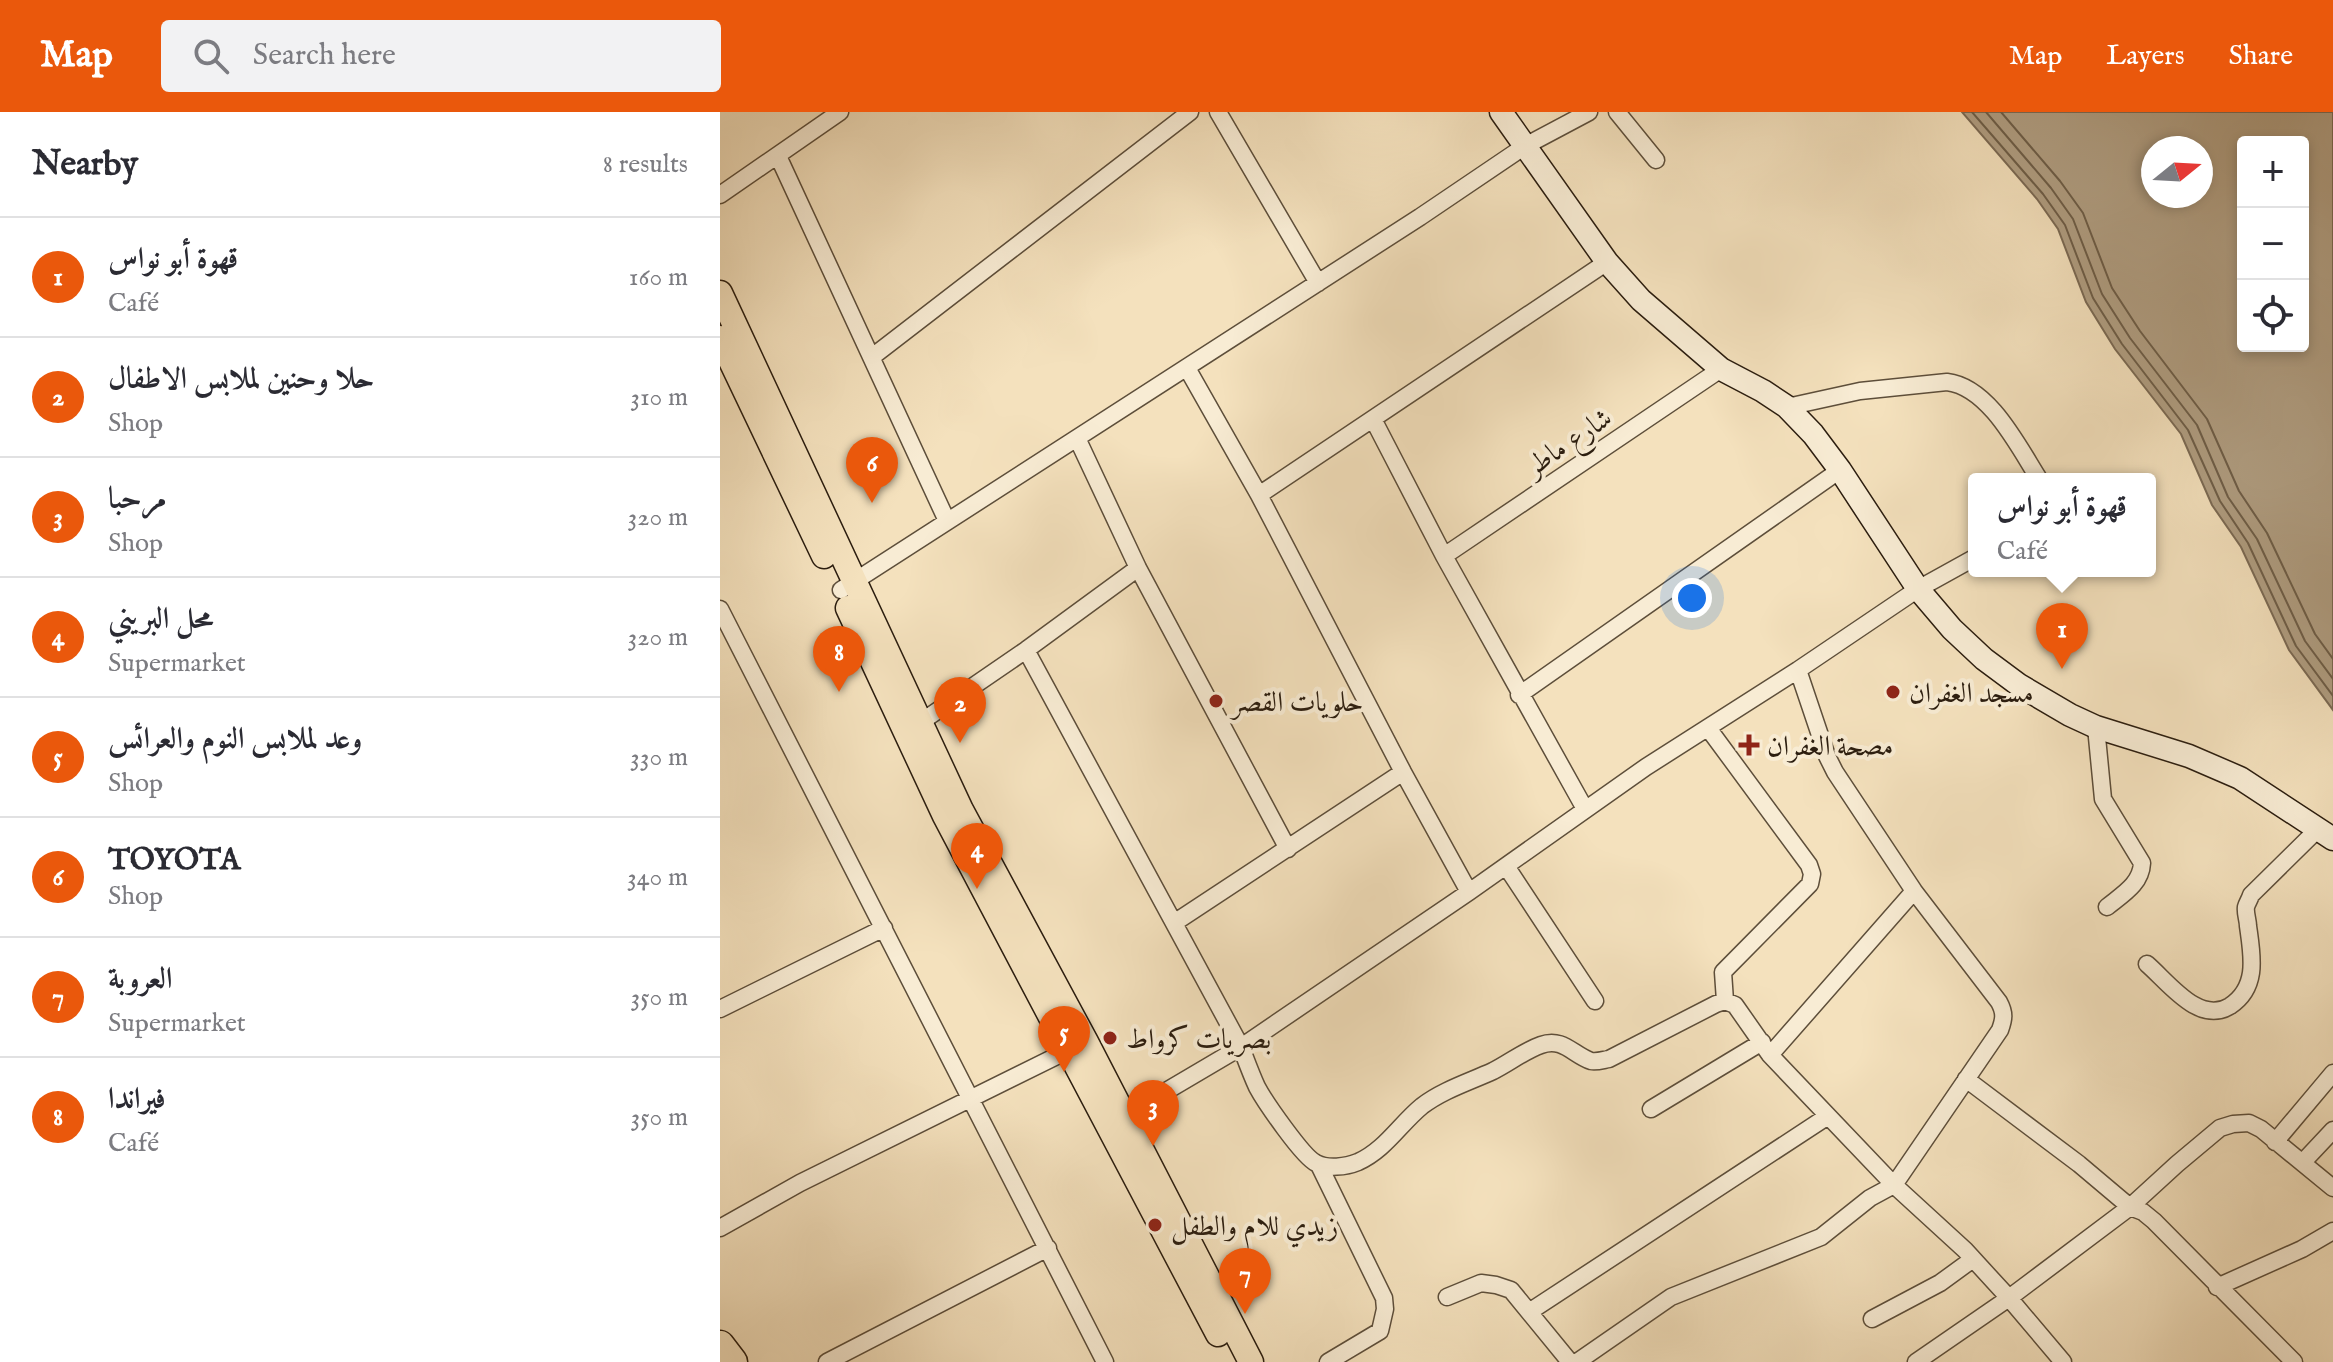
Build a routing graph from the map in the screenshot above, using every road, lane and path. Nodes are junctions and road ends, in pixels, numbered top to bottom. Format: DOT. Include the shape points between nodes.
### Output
graph roads {
  1 [pos="840,112"];
  2 [pos="1190,112"];
  3 [pos="1218,112"];
  4 [pos="1501,112"];
  5 [pos="1589,112"];
  6 [pos="1617,112"];
  7 [pos="1525,146"];
  8 [pos="778,156"];
  9 [pos="1656,160"];
  10 [pos="720,195"];
  11 [pos="1607,262"];
  12 [pos="1318,283"];
  13 [pos="720,293"];
  14 [pos="720,338"];
  15 [pos="872,357"];
  16 [pos="1187,368"];
  17 [pos="1721,369"];
  18 [pos="1787,407"];
  19 [pos="1373,419"];
  20 [pos="1077,438"];
  21 [pos="1840,470"];
  22 [pos="2035,473"];
  23 [pos="1259,495"];
  24 [pos="947,521"];
  25 [pos="1444,556"];
  26 [pos="1968,561"];
  27 [pos="1138,568"];
  28 [pos="847,586"];
  29 [pos="1918,589"];
  30 [pos="720,609"];
  31 [pos="1026,650"];
  32 [pos="1798,670"];
  33 [pos="1519,695"];
  34 [pos="921,722"];
  35 [pos="2096,727"];
  36 [pos="1708,728"];
  37 [pos="1403,772"];
  38 [pos="1585,809"];
  39 [pos="2326,833"];
  40 [pos="1288,849"];
  41 [pos="1506,866"];
  42 [pos="1914,891"];
  43 [pos="1469,892"];
  44 [pos="2107,907"];
  45 [pos="1174,923"];
  46 [pos="884,928"];
  47 [pos="2147,964"];
  48 [pos="1595,1001"];
  49 [pos="1725,1001"];
  50 [pos="720,1009"];
  51 [pos="1077,1046"];
  52 [pos="1241,1047"];
  53 [pos="1766,1048"];
  54 [pos="2333,1073"];
  55 [pos="1966,1079"];
  56 [pos="970,1100"];
  57 [pos="1651,1109"];
  58 [pos="1124,1116"];
  59 [pos="1828,1116"];
  60 [pos="2333,1130"];
  61 [pos="2275,1142"];
  62 [pos="2303,1162"];
  63 [pos="1319,1165"];
  64 [pos="1894,1185"];
  65 [pos="2333,1188"];
  66 [pos="2130,1207"];
  67 [pos="720,1228"];
  68 [pos="2333,1231"];
  69 [pos="1048,1248"];
  70 [pos="1973,1259"];
  71 [pos="2217,1287"];
  72 [pos="1447,1297"];
  73 [pos="2009,1298"];
  74 [pos="1529,1312"];
  75 [pos="1872,1319"];
  76 [pos="827,1362"];
  77 [pos="1105,1362"];
  78 [pos="1233,1362"];
  79 [pos="1251,1362"];
  80 [pos="1328,1362"];
  81 [pos="1577,1362"];
  82 [pos="1916,1362"];
  83 [pos="2063,1362"];
  84 [pos="2294,1362"];
  1 -- 8 [label="street"];
  2 -- 15 [label="street"];
  3 -- 12 [label="street"];
  4 -- 7 [label="main road"];
  5 -- 7 [label="street"];
  6 -- 9 [label="street"];
  7 -- 11 [label="main road"];
  7 -- 12 [label="street"];
  8 -- 10 [label="street"];
  8 -- 15 [label="street"];
  11 -- 17 [label="main road" via="1661,319"];
  11 -- 19 [label="street"];
  12 -- 16 [label="street"];
  13 -- 28 [label="main road"];
  14 -- 28 [label="main road"];
  15 -- 24 [label="street"];
  16 -- 20 [label="street"];
  16 -- 23 [label="street"];
  17 -- 18 [label="main road"];
  17 -- 25 [label="street, شارع ماطر"];
  18 -- 21 [label="main road"];
  18 -- 22 [label="street" via="1860,391 1961,384 1985,400"];
  19 -- 23 [label="street"];
  19 -- 25 [label="street"];
  20 -- 24 [label="street"];
  20 -- 27 [label="street"];
  21 -- 29 [label="main road"];
  21 -- 33 [label="street"];
  23 -- 37 [label="street"];
  24 -- 28 [label="street"];
  25 -- 33 [label="street"];
  26 -- 29 [label="street"];
  27 -- 31 [label="street"];
  27 -- 40 [label="street"];
  28 -- 34 [label="main road"];
  28 -- 51 [label="main road" via="945,816"];
  29 -- 32 [label="street"];
  29 -- 35 [label="main road" via="1984,659 2019,685"];
  30 -- 46 [label="street"];
  31 -- 34 [label="street"];
  31 -- 45 [label="street"];
  32 -- 36 [label="street"];
  32 -- 42 [label="street" via="1835,772"];
  33 -- 38 [label="street"];
  34 -- 51 [label="main road"];
  35 -- 39 [label="main road" via="2240,778"];
  35 -- 44 [label="street" via="2103,799 2142,863 2137,882"];
  36 -- 38 [label="street"];
  36 -- 49 [label="street" via="1812,874 1810,884 1723,972"];
  37 -- 40 [label="street"];
  37 -- 43 [label="street"];
  38 -- 41 [label="street"];
  39 -- 47 [label="street" via="2251,895 2246,908 2252,976 2241,997 2227,1008 2214,1013 2195,1007"];
  40 -- 45 [label="street"];
  41 -- 43 [label="street"];
  41 -- 48 [label="street"];
  42 -- 53 [label="street"];
  42 -- 55 [label="street" via="2004,1011 2000,1030"];
  43 -- 52 [label="street"];
  45 -- 52 [label="street"];
  46 -- 50 [label="street"];
  46 -- 56 [label="street"];
  49 -- 53 [label="street" via="1735,1005"];
  49 -- 63 [label="street" via="1609,1059 1589,1060 1563,1045 1543,1044 1422,1106 1357,1162"];
  51 -- 56 [label="street"];
  51 -- 58 [label="main road"];
  51 -- 78 [label="main road"];
  52 -- 58 [label="street"];
  52 -- 63 [label="street" via="1257,1087 1298,1147"];
  53 -- 57 [label="street"];
  53 -- 59 [label="street"];
  54 -- 61 [label="street"];
  55 -- 64 [label="street"];
  55 -- 66 [label="street"];
  56 -- 67 [label="street"];
  56 -- 69 [label="street"];
  58 -- 79 [label="main road"];
  59 -- 64 [label="street"];
  59 -- 74 [label="street"];
  60 -- 62 [label="street"];
  61 -- 62 [label="street"];
  61 -- 66 [label="street" via="2249,1123 2220,1128"];
  62 -- 65 [label="street"];
  63 -- 80 [label="street" via="1385,1309 1380,1331"];
  64 -- 70 [label="street"];
  64 -- 81 [label="street" via="1821,1237 1671,1297"];
  66 -- 71 [label="street" via="2154,1221"];
  66 -- 73 [label="street"];
  68 -- 71 [label="street"];
  69 -- 76 [label="street"];
  69 -- 77 [label="street"];
  70 -- 73 [label="street"];
  70 -- 75 [label="street"];
  71 -- 84 [label="street"];
  72 -- 74 [label="street" via="1481,1283 1496,1285 1511,1290"];
  73 -- 82 [label="street"];
  73 -- 83 [label="street"];
  74 -- 81 [label="street"];
}
